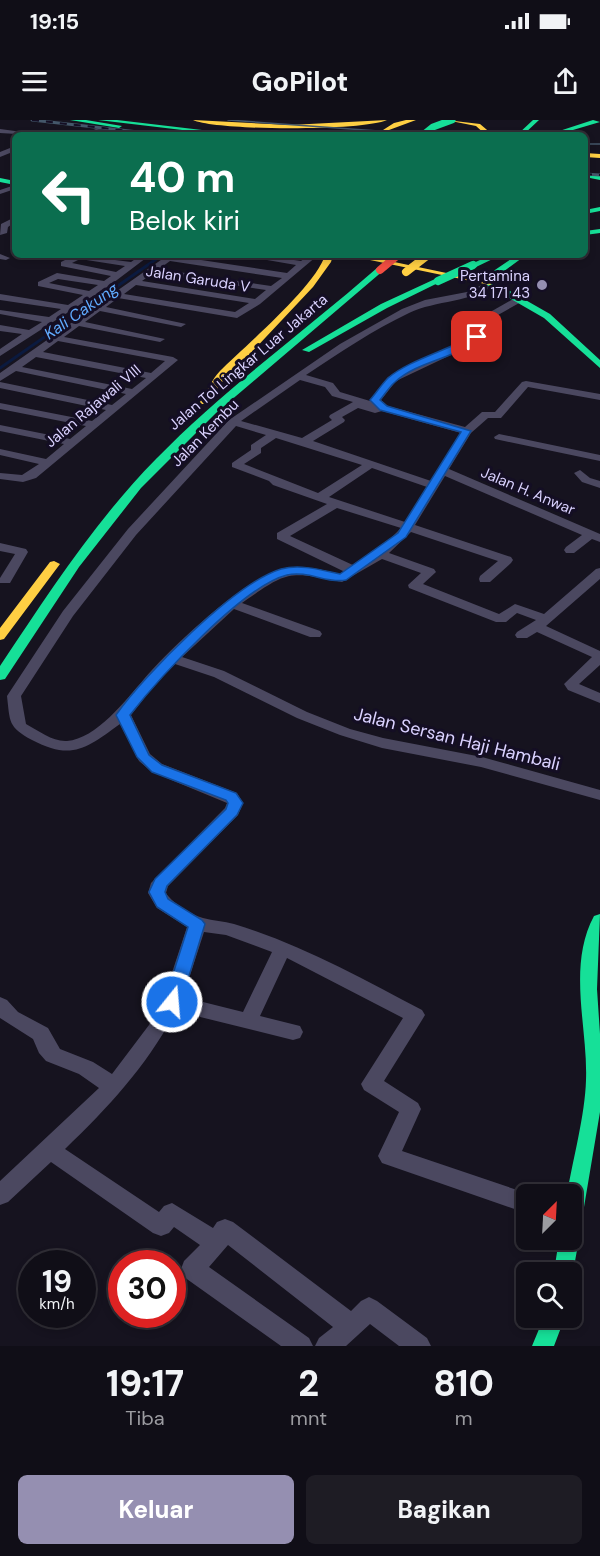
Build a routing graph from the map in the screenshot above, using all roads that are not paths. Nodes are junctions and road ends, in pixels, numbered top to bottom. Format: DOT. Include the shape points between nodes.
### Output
graph roads {
  1 [pos="73,120"];
  2 [pos="101,120"];
  3 [pos="150,120"];
  4 [pos="196,120"];
  5 [pos="413,120"];
  6 [pos="451,120"];
  7 [pos="536,120"];
  8 [pos="550,120"];
  9 [pos="599,120"];
  10 [pos="380,121"];
  11 [pos="91,132"];
  12 [pos="107,132"];
  13 [pos="171,132"];
  14 [pos="215,132"];
  15 [pos="262,132"];
  16 [pos="388,132"];
  17 [pos="427,132"];
  18 [pos="487,132"];
  19 [pos="523,132"];
  20 [pos="538,132"];
  21 [pos="560,132"];
  22 [pos="588,167"];
  23 [pos="600,178"];
  24 [pos="12,221"];
  25 [pos="8,233"];
  26 [pos="72,258"];
  27 [pos="91,258"];
  28 [pos="142,258"];
  29 [pos="168,258"];
  30 [pos="183,258"];
  31 [pos="263,258"];
  32 [pos="310,258"];
  33 [pos="328,258"];
  34 [pos="375,258"];
  35 [pos="392,258"];
  36 [pos="394,258"];
  37 [pos="424,258"];
  38 [pos="490,258"];
  39 [pos="518,258"];
  40 [pos="343,262"];
  41 [pos="303,264"];
  42 [pos="134,265"];
  43 [pos="151,270"];
  44 [pos="118,275"];
  45 [pos="288,276"];
  46 [pos="394,281"];
  47 [pos="491,281"];
  48 [pos="134,282"];
  49 [pos="106,284"];
  50 [pos="273,289"];
  51 [pos="379,293"];
  52 [pos="91,294"];
  53 [pos="114,295"];
  54 [pos="0,297"];
  55 [pos="518,300"];
  56 [pos="257,302"];
  57 [pos="80,310"];
  58 [pos="200,310"];
  59 [pos="3,312"];
  60 [pos="49,320"];
  61 [pos="75,323"];
  62 [pos="181,324"];
  63 [pos="274,324"];
  64 [pos="0,328"];
  65 [pos="30,333"];
  66 [pos="54,338"];
  67 [pos="160,339"];
  68 [pos="305,350"];
  69 [pos="33,353"];
  70 [pos="0,354"];
  71 [pos="141,354"];
  72 [pos="599,364"];
  73 [pos="13,368"];
  74 [pos="153,376"];
  75 [pos="298,376"];
  76 [pos="0,378"];
  77 [pos="0,385"];
  78 [pos="133,392"];
  79 [pos="600,397"];
  80 [pos="205,402"];
  81 [pos="0,406"];
  82 [pos="381,407"];
  83 [pos="114,408"];
  84 [pos="367,421"];
  85 [pos="233,422"];
  86 [pos="96,425"];
  87 [pos="0,428"];
  88 [pos="466,431"];
  89 [pos="274,434"];
  90 [pos="499,437"];
  91 [pos="304,442"];
  92 [pos="74,443"];
  93 [pos="0,452"];
  94 [pos="600,458"];
  95 [pos="49,463"];
  96 [pos="371,464"];
  97 [pos="444,471"];
  98 [pos="580,473"];
  99 [pos="0,476"];
  100 [pos="600,485"];
  101 [pos="434,486"];
  102 [pos="319,498"];
  103 [pos="335,504"];
  104 [pos="100,508"];
  105 [pos="408,527"];
  106 [pos="595,536"];
  107 [pos="0,547"];
  108 [pos="66,549"];
  109 [pos="570,550"];
  110 [pos="379,554"];
  111 [pos="354,571"];
  112 [pos="600,572"];
  113 [pos="485,579"];
  114 [pos="5,580"];
  115 [pos="60,585"];
  116 [pos="232,604"];
  117 [pos="541,623"];
  118 [pos="315,634"];
  119 [pos="522,635"];
  120 [pos="0,636"];
  121 [pos="600,656"];
  122 [pos="174,659"];
  123 [pos="0,676"];
  124 [pos="600,698"];
  125 [pos="123,715"];
  126 [pos="600,795"];
  127 [pos="600,920"];
  128 [pos="197,924"];
  129 [pos="282,949"];
  130 [pos="172,1002"];
  131 [pos="0,1005"];
  132 [pos="248,1021"];
  133 [pos="292,1032"];
  134 [pos="113,1086"];
  135 [pos="50,1150"];
  136 [pos="578,1184"];
  137 [pos="0,1195"];
  138 [pos="516,1200"];
  139 [pos="216,1243"];
  140 [pos="352,1327"];
  141 [pos="550,1328"];
  142 [pos="301,1346"];
  143 [pos="327,1346"];
  144 [pos="419,1346"];
  145 [pos="543,1346"];
  1 -- 13 [label="main road"];
  2 -- 14 [label="main road"];
  3 -- 15 [label="main road"];
  4 -- 10 [label="main road" via="303,129"];
  5 -- 16 [label="main road" via="390,127"];
  6 -- 17 [label="main road, bridge"];
  6 -- 18 [label="main road" via="481,126"];
  7 -- 19 [label="main road"];
  8 -- 20 [label="main road"];
  9 -- 21 [label="main road"];
  11 -- 12 [label="street"];
  22 -- 23 [label="main road"];
  24 -- 25 [label="street" via="4,226"];
  26 -- 44 [label="street" via="64,264"];
  27 -- 42 [label="street"];
  28 -- 42 [label="street"];
  29 -- 43 [label="street"];
  30 -- 45 [label="street"];
  31 -- 41 [label="street"];
  32 -- 41 [label="street"];
  33 -- 63 [label="main road" via="310,285"];
  34 -- 80 [label="main road, Jalan Tol Lingkar Luar Jakarta"];
  35 -- 47 [label="main road"];
  36 -- 115 [label="main road, Jalan Tol Lingkar Luar Jakarta, bridge" via="206,416 159,461 112,514"];
  37 -- 46 [label="main road, bridge"];
  38 -- 68 [label="main road, bridge" via="384,306"];
  39 -- 47 [label="main road"];
  40 -- 47 [label="main road"];
  40 -- 63 [label="main road"];
  41 -- 45 [label="street"];
  42 -- 44 [label="street"];
  43 -- 48 [label="street"];
  43 -- 50 [label="street"];
  44 -- 49 [label="street"];
  45 -- 50 [label="street"];
  47 -- 55 [label="main road"];
  47 -- 75 [label="street, Jalan Kembu" via="469,294 405,311"];
  48 -- 53 [label="street"];
  48 -- 56 [label="street, Jalan Garuda V"];
  49 -- 52 [label="street"];
  49 -- 52 [label="street" via="61,276 41,284"];
  50 -- 56 [label="street"];
  51 -- 68 [label="main road"];
  52 -- 57 [label="street"];
  53 -- 57 [label="street"];
  53 -- 58 [label="street"];
  54 -- 57 [label="street"];
  55 -- 72 [label="main road" via="547,316"];
  55 -- 82 [label="street" via="495,313 471,342 392,380 377,397 375,402"];
  56 -- 58 [label="street" via="237,315"];
  57 -- 60 [label="street"];
  57 -- 61 [label="street"];
  57 -- 62 [label="street"];
  58 -- 62 [label="street"];
  59 -- 60 [label="street"];
  60 -- 65 [label="street"];
  61 -- 66 [label="street"];
  61 -- 67 [label="street"];
  62 -- 67 [label="street"];
  63 -- 80 [label="main road" via="222,374"];
  64 -- 65 [label="street"];
  65 -- 70 [label="street"];
  66 -- 69 [label="street"];
  66 -- 71 [label="street"];
  67 -- 71 [label="street"];
  68 -- 115 [label="main road" via="228,415"];
  69 -- 73 [label="street"];
  69 -- 74 [label="street"];
  71 -- 74 [label="street, Jalan Rajawali VIII" via="173,360"];
  73 -- 76 [label="street"];
  73 -- 78 [label="street"];
  74 -- 78 [label="street, Jalan Rajawali VIII"];
  75 -- 82 [label="street" via="329,385 336,394"];
  75 -- 85 [label="street, Jalan Kembu"];
  77 -- 83 [label="street"];
  78 -- 83 [label="street, Jalan Rajawali VIII"];
  79 -- 88 [label="street" via="526,384 497,416 486,414"];
  80 -- 104 [label="main road, Jalan Tol Lingkar Luar Jakarta" via="164,438"];
  81 -- 86 [label="street"];
  82 -- 84 [label="street"];
  82 -- 88 [label="street"];
  82 -- 91 [label="street" via="375,410 357,404 334,417 340,420"];
  83 -- 86 [label="street, Jalan Rajawali VIII"];
  85 -- 89 [label="street"];
  85 -- 125 [label="street, Jalan Kembu" via="96,577 14,696 20,727 59,747 89,739"];
  86 -- 92 [label="street, Jalan Rajawali VIII"];
  87 -- 92 [label="street"];
  88 -- 97 [label="street"];
  89 -- 91 [label="street"];
  89 -- 102 [label="street" via="236,465"];
  90 -- 94 [label="street"];
  91 -- 96 [label="street"];
  92 -- 95 [label="street, Jalan Rajawali VIII"];
  93 -- 95 [label="street"];
  95 -- 99 [label="street, Jalan Rajawali VIII" via="24,479"];
  96 -- 101 [label="street"];
  96 -- 102 [label="street"];
  97 -- 101 [label="street"];
  97 -- 106 [label="street, Jalan H. Anwar"];
  98 -- 100 [label="street"];
  101 -- 105 [label="street"];
  102 -- 103 [label="street"];
  103 -- 105 [label="street"];
  103 -- 111 [label="street" via="281,536"];
  105 -- 110 [label="street"];
  105 -- 113 [label="street" via="507,560"];
  106 -- 109 [label="street"];
  107 -- 114 [label="street" via="22,552"];
  108 -- 120 [label="main road"];
  110 -- 111 [label="street"];
  110 -- 117 [label="street" via="430,572 414,585 424,590 501,619 515,608"];
  111 -- 116 [label="street" via="342,578 301,570 284,572"];
  112 -- 117 [label="street"];
  115 -- 123 [label="main road, Jalan Tol Lingkar Luar Jakarta"];
  116 -- 118 [label="street"];
  116 -- 122 [label="street"];
  117 -- 119 [label="street"];
  117 -- 121 [label="street"];
  121 -- 124 [label="street" via="571,684"];
  122 -- 125 [label="street"];
  122 -- 126 [label="street, Jalan Sersan Haji Hambali" via="219,674 345,732 482,762"];
  125 -- 128 [label="street" via="144,757 157,768 231,797 235,803 232,811 160,883 157,892 163,903"];
  127 -- 136 [label="main road" via="587,974 595,1088"];
  128 -- 129 [label="street" via="226,928"];
  128 -- 130 [label="street"];
  129 -- 132 [label="street"];
  129 -- 138 [label="street" via="415,1015 371,1084 411,1109 388,1156"];
  130 -- 132 [label="street"];
  130 -- 134 [label="street"];
  131 -- 134 [label="street" via="11,1017 41,1034 53,1055 86,1068"];
  132 -- 133 [label="street"];
  134 -- 135 [label="street"];
  135 -- 137 [label="street"];
  135 -- 139 [label="street" via="161,1226 172,1213"];
  139 -- 140 [label="street" via="225,1229"];
  139 -- 142 [label="street" via="192,1269"];
  140 -- 143 [label="street"];
  140 -- 144 [label="street" via="369,1309"];
  141 -- 145 [label="main road"];
}
